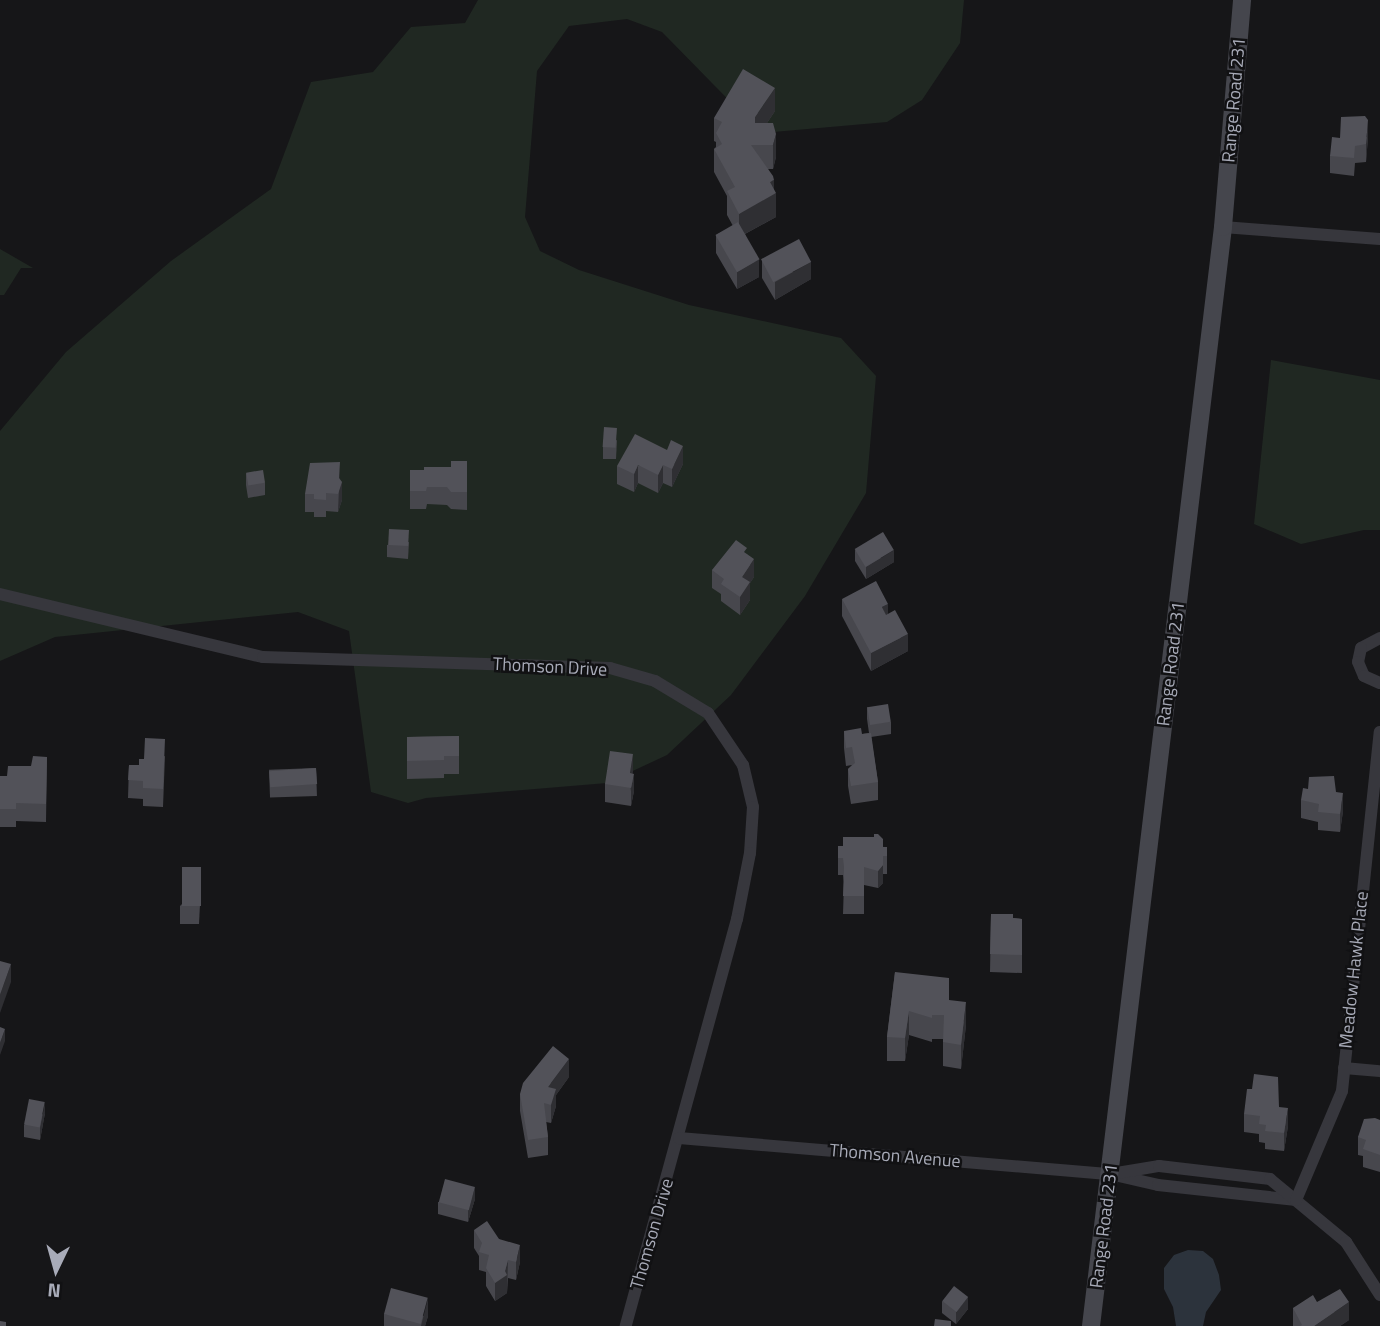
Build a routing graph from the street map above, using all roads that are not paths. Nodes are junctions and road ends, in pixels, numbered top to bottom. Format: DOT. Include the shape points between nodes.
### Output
graph roads {
  1 [pos="1242,0"];
  2 [pos="1223,227"];
  3 [pos="1380,239"];
  4 [pos="0,594"];
  5 [pos="1380,638"];
  6 [pos="1380,683"];
  7 [pos="1380,732"];
  8 [pos="1344,1068"];
  9 [pos="1380,1071"];
  10 [pos="679,1138"];
  11 [pos="1110,1174"];
  12 [pos="1296,1200"];
  13 [pos="1380,1295"];
  14 [pos="626,1326"];
  15 [pos="1091,1326"];
  1 -- 2 [label="street, Range Road 231"];
  2 -- 3 [label="street"];
  2 -- 11 [label="street, Range Road 231"];
  4 -- 10 [label="street, Thomson Drive" via="263,657 610,668 655,681 708,713 743,765 753,807 750,853"];
  5 -- 6 [label="street" via="1366,643 1358,662 1364,676"];
  7 -- 8 [label="street, Meadow Hawk Place"];
  8 -- 9 [label="street"];
  8 -- 12 [label="street, Meadow Hawk Place" via="1342,1091"];
  10 -- 11 [label="street, Thomson Avenue"];
  10 -- 14 [label="street, Thomson Drive"];
  11 -- 12 [label="street" via="1158,1185"];
  11 -- 12 [label="street" via="1159,1166 1259,1175 1278,1183"];
  11 -- 15 [label="street, Range Road 231"];
  12 -- 13 [label="street" via="1346,1242"];
}
